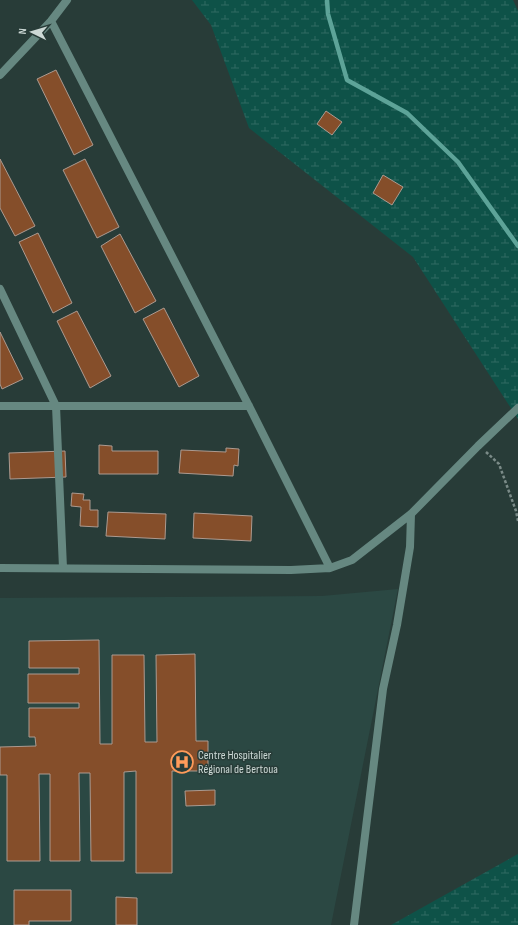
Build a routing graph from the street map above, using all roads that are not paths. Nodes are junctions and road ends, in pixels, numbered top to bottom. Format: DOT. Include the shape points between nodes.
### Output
graph roads {
  1 [pos="67,0"];
  2 [pos="51,21"];
  3 [pos="0,75"];
  4 [pos="0,289"];
  5 [pos="0,406"];
  6 [pos="56,406"];
  7 [pos="248,406"];
  8 [pos="518,408"];
  9 [pos="412,514"];
  10 [pos="0,568"];
  11 [pos="63,568"];
  12 [pos="330,568"];
  13 [pos="354,925"];
  1 -- 2 [label="street"];
  2 -- 3 [label="street"];
  2 -- 7 [label="street"];
  4 -- 6 [label="street"];
  5 -- 6 [label="street"];
  6 -- 7 [label="street"];
  6 -- 11 [label="street"];
  7 -- 12 [label="street"];
  8 -- 9 [label="street"];
  9 -- 12 [label="street" via="352,560"];
  9 -- 13 [label="street" via="410,547 397,624 382,689"];
  10 -- 11 [label="street"];
  11 -- 12 [label="street"];
}
